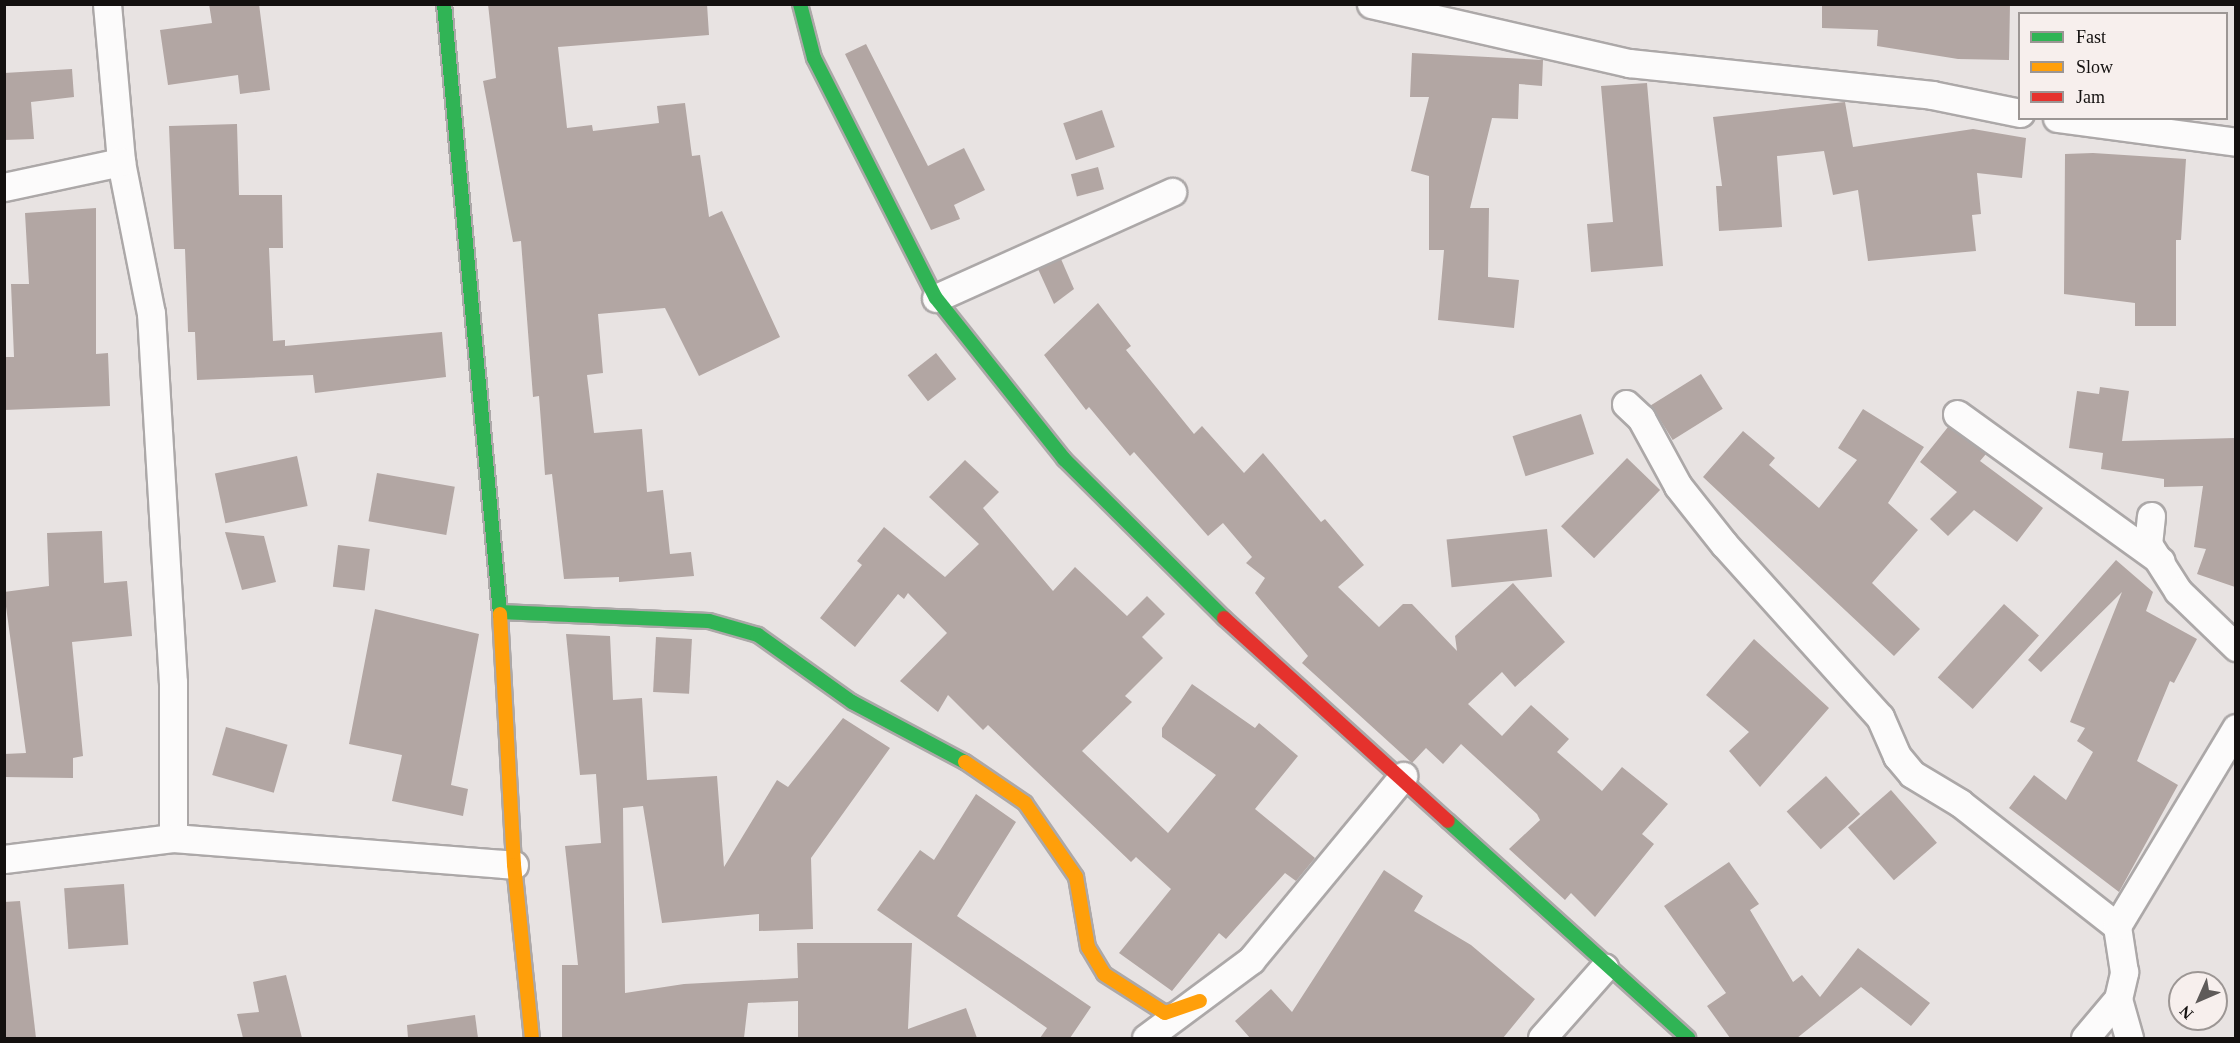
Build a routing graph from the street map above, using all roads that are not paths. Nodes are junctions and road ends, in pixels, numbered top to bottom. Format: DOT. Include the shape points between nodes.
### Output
graph roads {
  1 [pos="107,4"];
  2 [pos="444,4"];
  3 [pos="800,4"];
  4 [pos="1371,4"];
  5 [pos="2018,113"];
  6 [pos="2072,120"];
  7 [pos="2235,142"];
  8 [pos="121,162"];
  9 [pos="4,187"];
  10 [pos="1172,192"];
  11 [pos="936,298"];
  12 [pos="1626,404"];
  13 [pos="1957,414"];
  14 [pos="2151,516"];
  15 [pos="2161,561"];
  16 [pos="500,612"];
  17 [pos="2235,647"];
  18 [pos="2235,728"];
  19 [pos="1403,776"];
  20 [pos="173,838"];
  21 [pos="4,859"];
  22 [pos="514,864"];
  23 [pos="2117,926"];
  24 [pos="1604,968"];
  25 [pos="2118,999"];
  26 [pos="1200,1001"];
  27 [pos="532,1038"];
  28 [pos="1146,1038"];
  29 [pos="1542,1038"];
  30 [pos="1688,1038"];
  31 [pos="2085,1038"];
  32 [pos="2129,1038"];
  1 -- 8 [label="street"];
  2 -- 16 [label="street"];
  3 -- 11 [label="street" via="814,58 866,169"];
  4 -- 5 [label="street" via="1629,63 1932,95"];
  6 -- 7 [label="street"];
  8 -- 9 [label="street"];
  8 -- 20 [label="street" via="151,314 173,682"];
  10 -- 11 [label="street"];
  11 -- 19 [label="street" via="1064,459 1227,621"];
  12 -- 23 [label="street" via="1641,418 1678,486 1724,544 1880,717 1896,756 1912,774 1960,803"];
  13 -- 15 [label="street"];
  14 -- 15 [label="street" via="2148,544"];
  15 -- 17 [label="street" via="2178,591"];
  16 -- 22 [label="street"];
  16 -- 26 [label="street" via="709,621 758,635 852,702 981,771 1025,804 1076,877 1088,947 1104,974 1165,1013"];
  18 -- 23 [label="street"];
  19 -- 24 [label="street"];
  19 -- 26 [label="street" via="1307,899 1251,960"];
  20 -- 21 [label="street"];
  20 -- 22 [label="street"];
  22 -- 27 [label="street"];
  23 -- 25 [label="street" via="2124,972"];
  24 -- 29 [label="street"];
  24 -- 30 [label="street"];
  25 -- 31 [label="street"];
  25 -- 32 [label="street"];
  26 -- 28 [label="street"];
}
